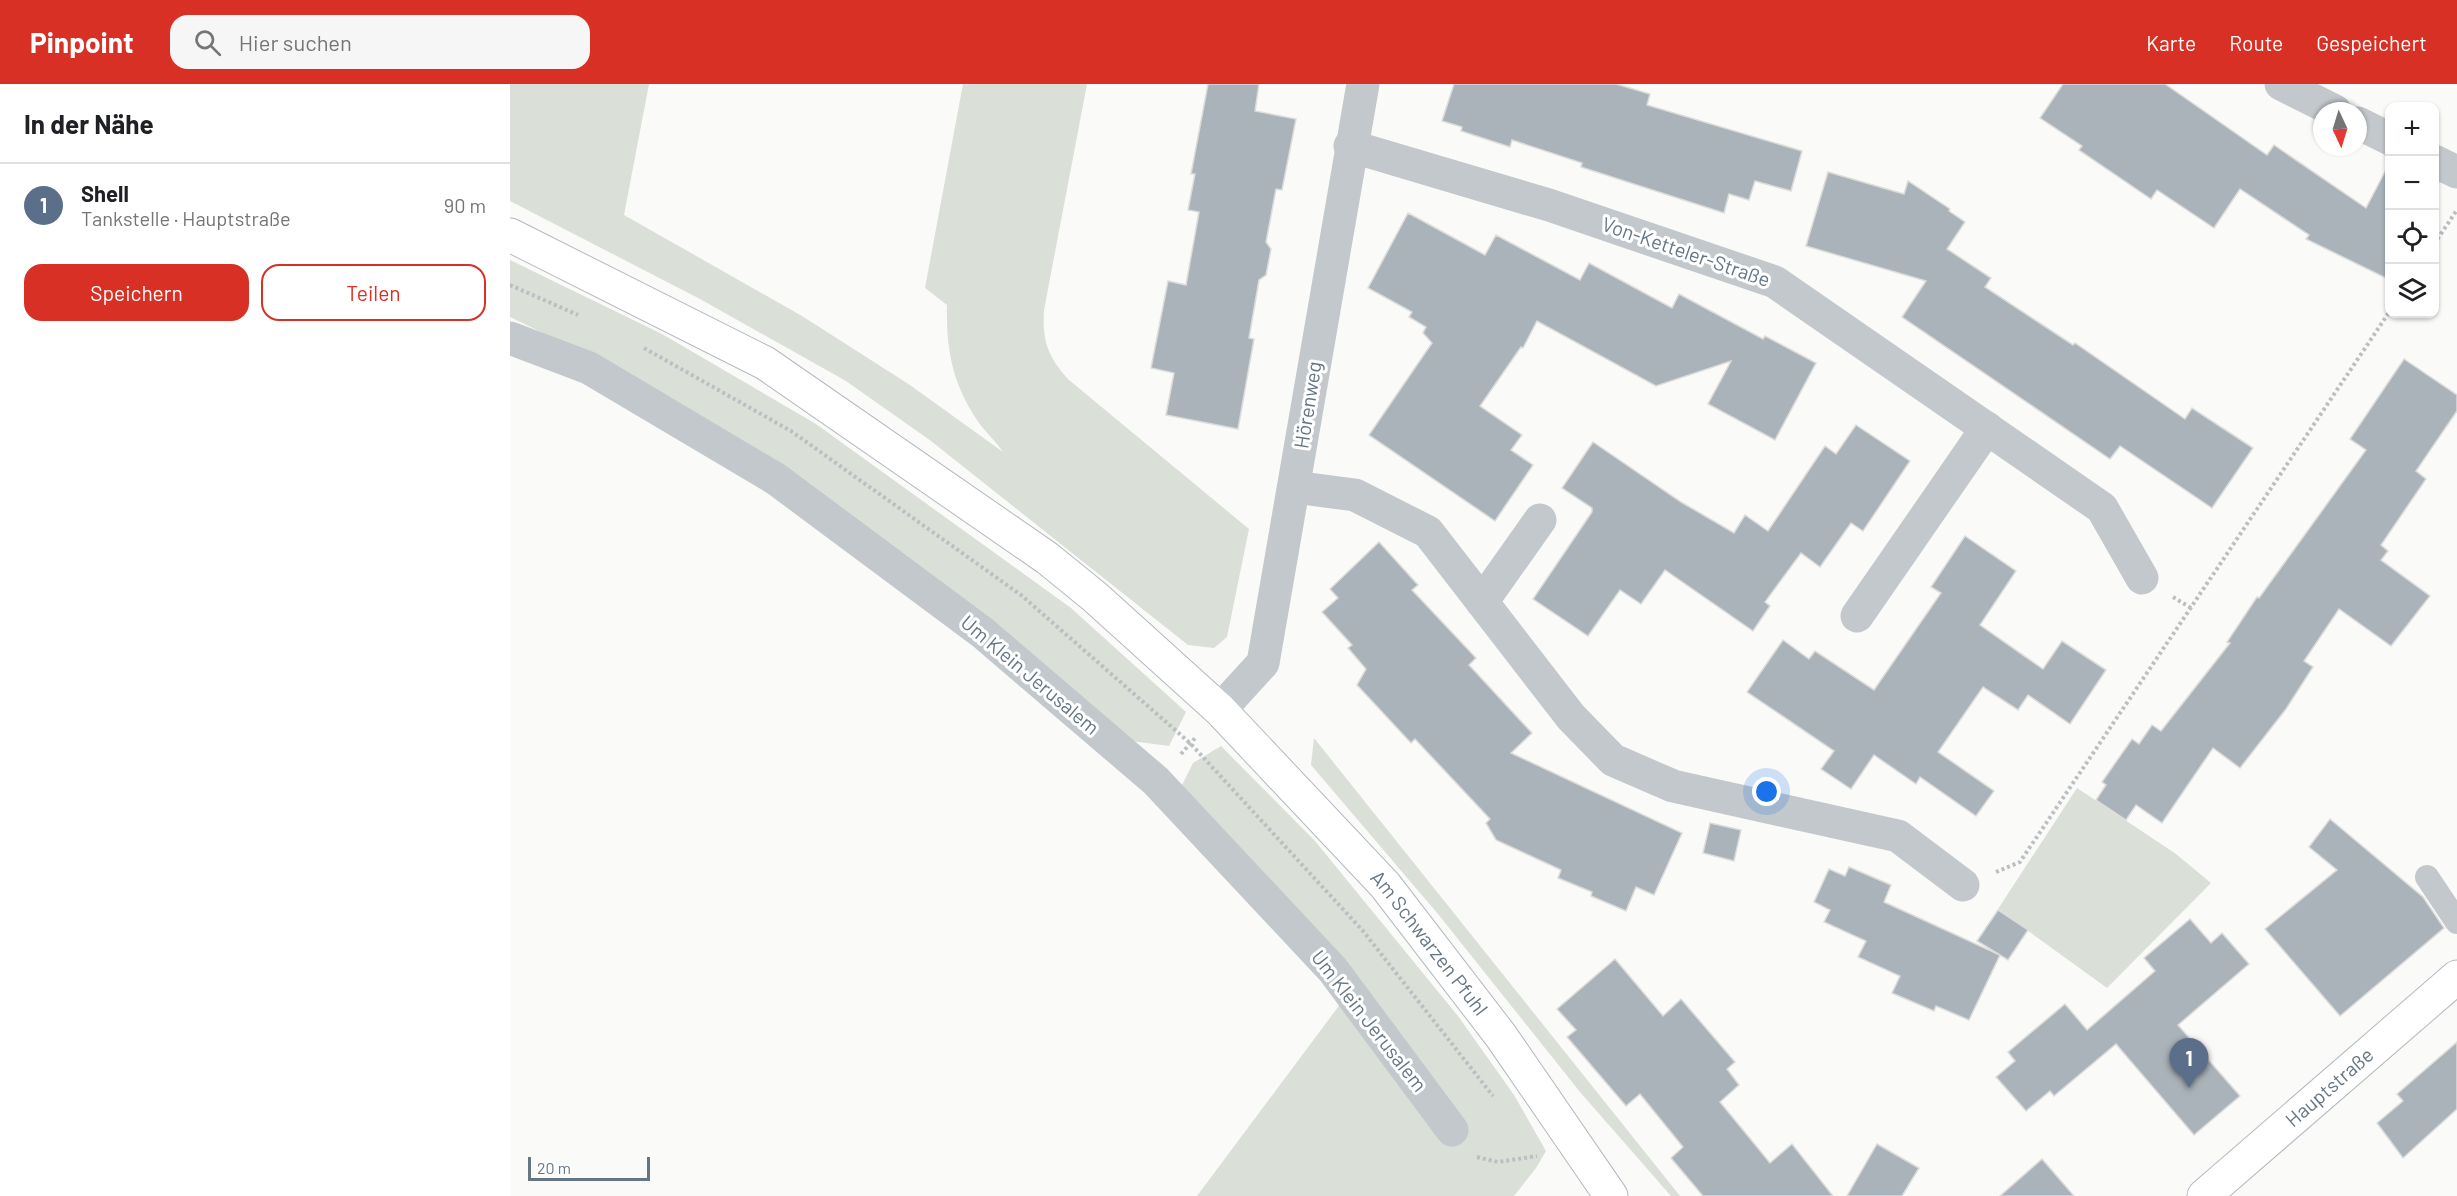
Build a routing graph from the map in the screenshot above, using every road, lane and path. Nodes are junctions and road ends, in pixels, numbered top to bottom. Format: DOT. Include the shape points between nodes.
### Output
graph roads {
  1 [pos="1363,84"];
  2 [pos="2281,84"];
  3 [pos="2317,102"];
  4 [pos="2367,128"];
  5 [pos="2385,136"];
  6 [pos="1350,146"];
  7 [pos="2439,163"];
  8 [pos="2457,172"];
  9 [pos="2457,210"];
  10 [pos="510,235"];
  11 [pos="2439,237"];
  12 [pos="2385,318"];
  13 [pos="510,338"];
  14 [pos="1986,428"];
  15 [pos="1294,487"];
  16 [pos="1540,519"];
  17 [pos="2142,578"];
  18 [pos="1482,602"];
  19 [pos="1857,616"];
  20 [pos="1220,710"];
  21 [pos="1156,782"];
  22 [pos="2427,877"];
  23 [pos="1963,885"];
  24 [pos="2457,922"];
  25 [pos="2457,977"];
  26 [pos="1452,1130"];
  27 [pos="1541,1156"];
  28 [pos="1611,1196"];
  29 [pos="2204,1196"];
  1 -- 6 [label="street, Hörenweg"];
  2 -- 3 [label="street"];
  4 -- 5 [label="street"];
  6 -- 14 [label="street, Von-Ketteler-Straße" via="1549,205 1775,282"];
  6 -- 15 [label="street, Hörenweg"];
  7 -- 8 [label="street"];
  9 -- 11 [label="path"];
  10 -- 20 [label="main road, Am Schwarzen Pfuhl" via="765,363 1047,558"];
  12 -- 23 [label="path" via="2020,862"];
  13 -- 21 [label="street, Um Klein Jerusalem" via="588,368 776,479 983,633"];
  14 -- 17 [label="street, Von-Ketteler-Straße" via="2102,508"];
  14 -- 19 [label="street"];
  15 -- 18 [label="street" via="1355,495 1428,532"];
  15 -- 20 [label="street, Hörenweg" via="1263,663"];
  16 -- 18 [label="street"];
  18 -- 23 [label="street" via="1571,717 1613,760 1673,786 1898,836"];
  20 -- 21 [label="path"];
  20 -- 28 [label="main road, Am Schwarzen Pfuhl" via="1385,885 1501,1036"];
  21 -- 26 [label="street, Um Klein Jerusalem" via="1333,970"];
  22 -- 24 [label="lane"];
  25 -- 29 [label="main road, Hauptstraße"];
  26 -- 27 [label="path" via="1471,1153 1484,1160 1502,1162"];
}
